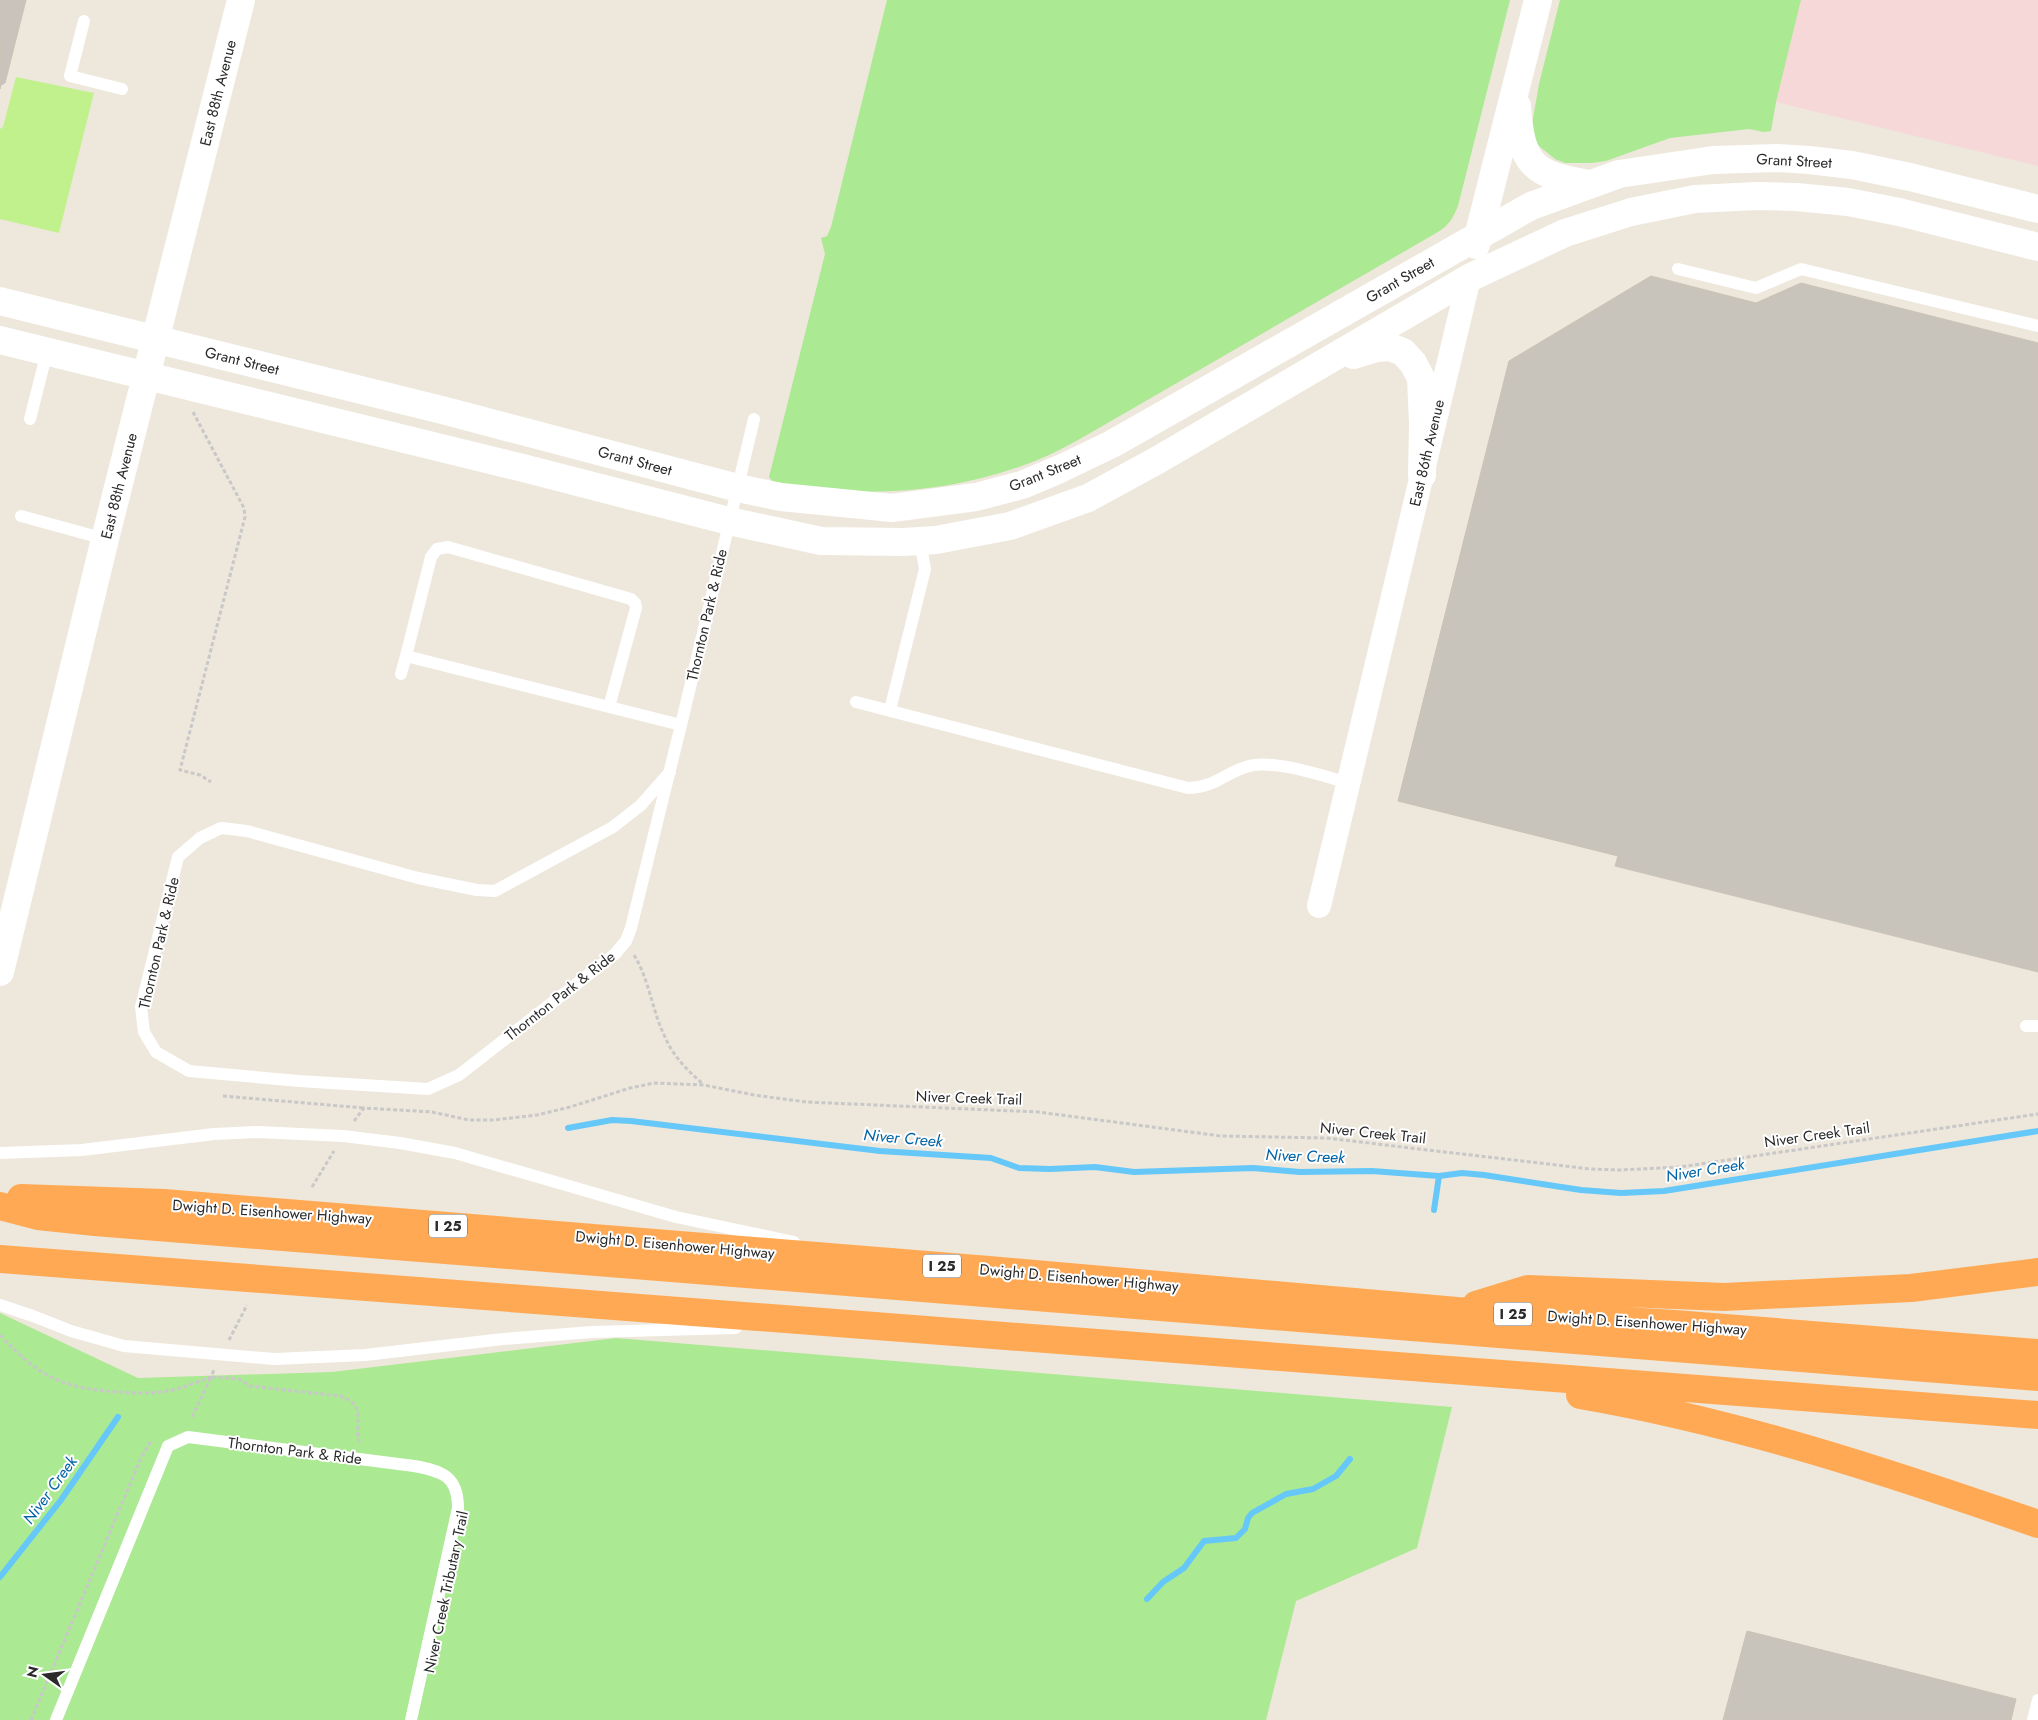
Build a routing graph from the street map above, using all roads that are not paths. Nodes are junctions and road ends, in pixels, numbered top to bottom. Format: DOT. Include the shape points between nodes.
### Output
graph roads {
  1 [pos="241,0"];
  2 [pos="1538,0"];
  3 [pos="84,20"];
  4 [pos="1516,86"];
  5 [pos="122,88"];
  6 [pos="1591,184"];
  7 [pos="2038,209"];
  8 [pos="1478,235"];
  9 [pos="2038,247"];
  10 [pos="1678,269"];
  11 [pos="1469,278"];
  12 [pos="0,301"];
  13 [pos="2038,326"];
  14 [pos="0,340"];
  15 [pos="155,340"];
  16 [pos="46,352"];
  17 [pos="1323,364"];
  18 [pos="146,376"];
  19 [pos="30,419"];
  20 [pos="754,419"];
  21 [pos="1422,475"];
  22 [pos="738,488"];
  23 [pos="20,516"];
  24 [pos="729,521"];
  25 [pos="105,539"];
  26 [pos="920,541"];
  27 [pos="406,656"];
  28 [pos="401,674"];
  29 [pos="856,702"];
  30 [pos="609,707"];
  31 [pos="890,710"];
  32 [pos="681,725"];
  33 [pos="670,772"];
  34 [pos="1349,783"];
  35 [pos="1319,906"];
  36 [pos="0,972"];
  37 [pos="0,1152"];
  38 [pos="0,1197"];
  39 [pos="0,1206"];
  40 [pos="0,1259"];
  41 [pos="895,1262"];
  42 [pos="2038,1272"];
  43 [pos="0,1305"];
  44 [pos="1457,1311"];
  45 [pos="895,1327"];
  46 [pos="2038,1353"];
  47 [pos="1408,1368"];
  48 [pos="2038,1377"];
  49 [pos="2038,1415"];
  50 [pos="2038,1524"];
  51 [pos="2038,1700"];
  52 [pos="56,1720"];
  53 [pos="411,1720"];
  54 [pos="2033,1720"];
  1 -- 15 [label="street, East 88th Avenue"];
  2 -- 4 [label="street, East 86th Avenue"];
  3 -- 5 [label="lane" via="70,76"];
  4 -- 6 [label="street" via="1519,132 1522,145 1534,166 1563,180"];
  4 -- 8 [label="street, East 86th Avenue"];
  6 -- 7 [label="street, Grant Street" via="1619,174 1713,160 1777,158 1852,165"];
  6 -- 8 [label="street, Grant Street" via="1531,206"];
  8 -- 11 [label="street, East 86th Avenue"];
  8 -- 22 [label="street, Grant Street" via="1112,444 1022,485 976,497 892,508 781,497"];
  9 -- 11 [label="street" via="1848,202 1748,196 1695,199 1631,212 1565,233"];
  10 -- 13 [label="lane" via="1756,288 1801,269"];
  11 -- 17 [label="street"];
  11 -- 21 [label="street, East 86th Avenue"];
  12 -- 15 [label="street, Grant Street"];
  14 -- 16 [label="street"];
  15 -- 18 [label="street, East 88th Avenue"];
  15 -- 22 [label="street, Grant Street" via="442,410"];
  16 -- 18 [label="street"];
  16 -- 19 [label="lane"];
  17 -- 21 [label="street" via="1376,348 1404,352 1421,378"];
  17 -- 26 [label="street" via="1088,498 1010,526"];
  18 -- 24 [label="street"];
  18 -- 25 [label="street, East 88th Avenue"];
  20 -- 22 [label="lane, Thornton Park & Ride"];
  21 -- 34 [label="street, East 86th Avenue"];
  22 -- 24 [label="lane, Thornton Park & Ride"];
  23 -- 25 [label="lane"];
  24 -- 26 [label="street" via="821,541"];
  24 -- 32 [label="lane, Thornton Park & Ride"];
  25 -- 36 [label="street, East 88th Avenue"];
  26 -- 31 [label="lane" via="925,569"];
  27 -- 28 [label="lane"];
  27 -- 30 [label="lane"];
  27 -- 30 [label="lane" via="431,557 438,549 448,547 631,599 636,608"];
  29 -- 31 [label="lane"];
  30 -- 32 [label="lane"];
  31 -- 34 [label="lane" via="1188,788 1202,788 1244,767 1262,764"];
  32 -- 33 [label="lane, Thornton Park & Ride"];
  33 -- 33 [label="lane, Thornton Park & Ride" via="641,805 613,827 494,891 418,878 247,831 222,828 200,838 178,857 141,1007 144,1032 156,1052 189,1071 428,1089 459,1075 615,954 626,941"];
  34 -- 35 [label="street, East 86th Avenue"];
  37 -- 41 [label="lane" via="74,1150 186,1136 258,1132 400,1143 486,1161 676,1217"];
  38 -- 41 [label="highway, Dwight D. Eisenhower Highway / I 25" via="164,1203"];
  39 -- 48 [label="highway" via="38,1216 95,1222"];
  40 -- 45 [label="highway"];
  41 -- 44 [label="highway, Dwight D. Eisenhower Highway / I 25"];
  42 -- 44 [label="highway" via="1911,1288 1724,1297 1528,1289"];
  43 -- 45 [label="lane" via="79,1334 124,1346 274,1359 365,1355 592,1332 674,1328"];
  44 -- 46 [label="highway, Dwight D. Eisenhower Highway / I 25" via="1675,1324"];
  45 -- 47 [label="highway"];
  47 -- 49 [label="highway"];
  47 -- 50 [label="highway" via="1582,1395 1682,1416 1882,1470"];
  51 -- 54 [label="lane"];
  52 -- 53 [label="lane, Thornton Park & Ride" via="168,1446 188,1438 414,1466 440,1472 450,1479 456,1487 458,1508"];
}
